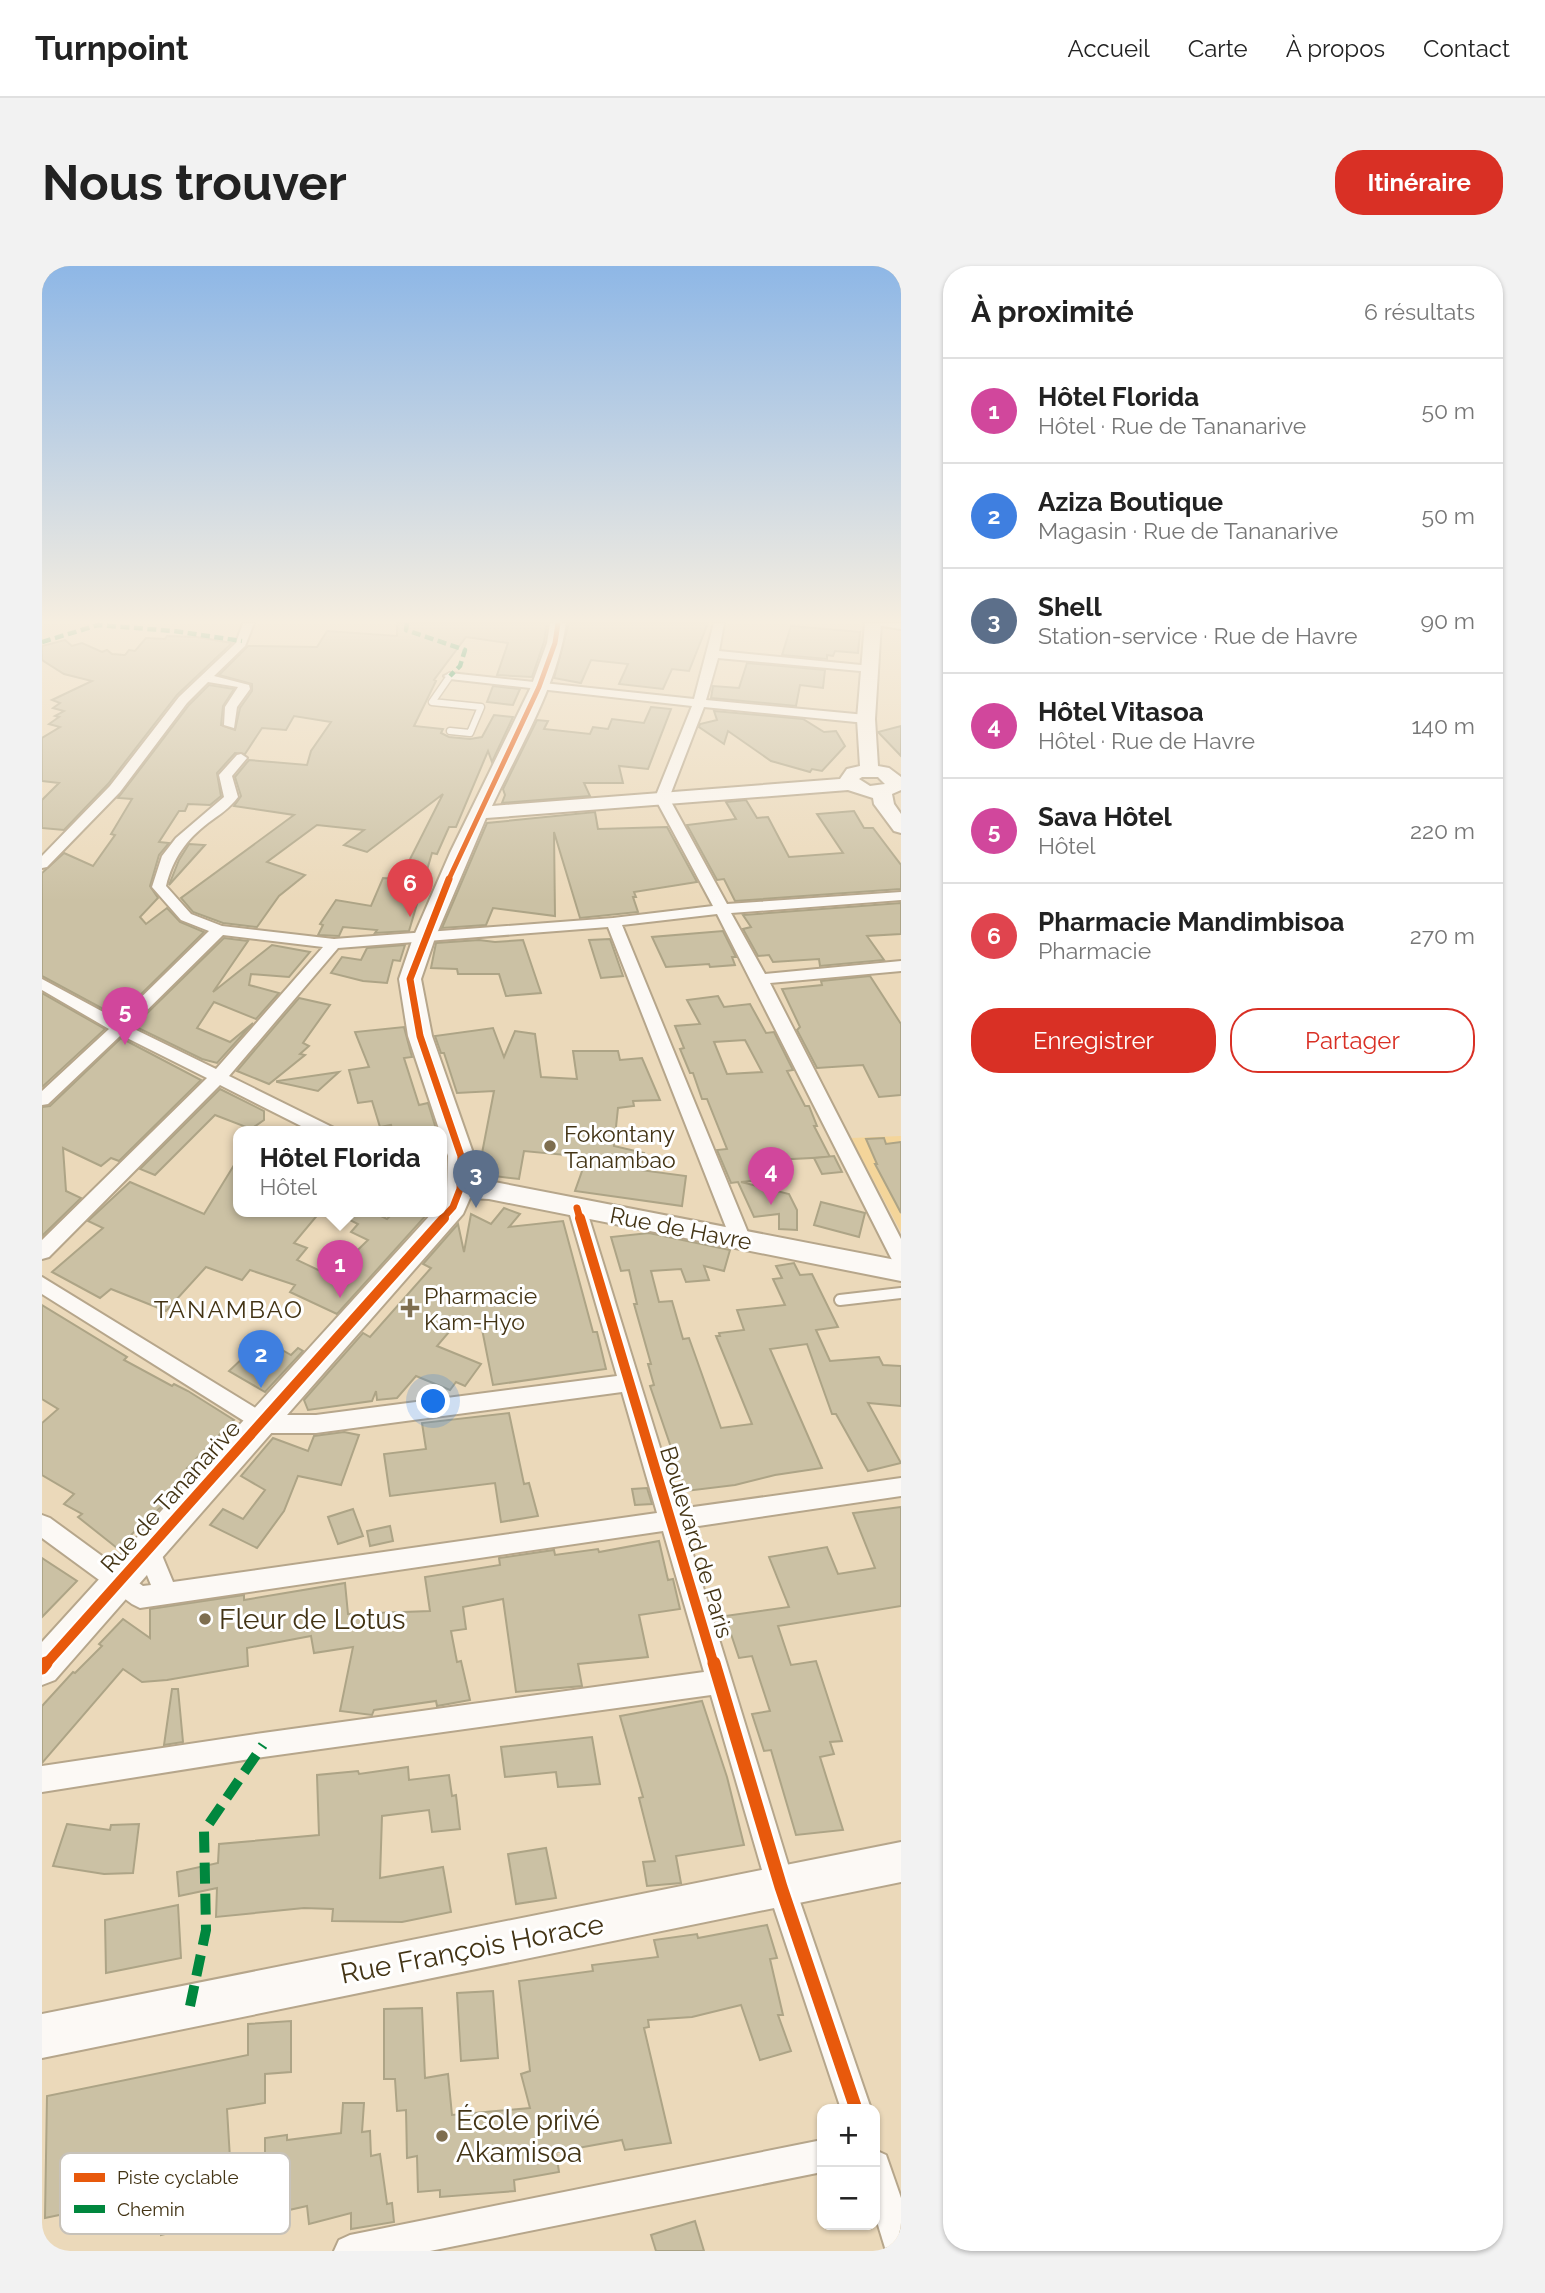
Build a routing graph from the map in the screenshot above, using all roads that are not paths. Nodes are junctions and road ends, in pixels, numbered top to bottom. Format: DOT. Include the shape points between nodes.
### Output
graph roads {
  1 [pos="171,716"];
  2 [pos="231,716"];
  3 [pos="477,716"];
  4 [pos="525,716"];
  5 [pos="694,716"];
  6 [pos="831,716"];
  7 [pos="866,716"];
  8 [pos="866,719"];
  9 [pos="230,725"];
  10 [pos="450,730"];
  11 [pos="242,758"];
  12 [pos="869,771"];
  13 [pos="852,784"];
  14 [pos="895,785"];
  15 [pos="662,798"];
  16 [pos="479,813"];
  17 [pos="901,827"];
  18 [pos="42,864"];
  19 [pos="901,896"];
  20 [pos="722,909"];
  21 [pos="613,922"];
  22 [pos="219,930"];
  23 [pos="424,938"];
  24 [pos="334,944"];
  25 [pos="901,966"];
  26 [pos="760,979"];
  27 [pos="42,984"];
  28 [pos="120,1028"];
  29 [pos="219,1076"];
  30 [pos="42,1100"];
  31 [pos="316,1126"];
  32 [pos="451,1188"];
  33 [pos="578,1208"];
  34 [pos="447,1214"];
  35 [pos="444,1217"];
  36 [pos="741,1240"];
  37 [pos="42,1251"];
  38 [pos="901,1258"];
  39 [pos="901,1271"];
  40 [pos="42,1284"];
  41 [pos="901,1293"];
  42 [pos="840,1300"];
  43 [pos="630,1383"];
  44 [pos="262,1424"];
  45 [pos="901,1487"];
  46 [pos="671,1520"];
  47 [pos="42,1525"];
  48 [pos="148,1548"];
  49 [pos="118,1581"];
  50 [pos="166,1593"];
  51 [pos="42,1668"];
  52 [pos="719,1682"];
  53 [pos="42,1779"];
  54 [pos="901,1862"];
  55 [pos="780,1886"];
  56 [pos="42,2036"];
  57 [pos="854,2104"];
  58 [pos="817,2157"];
  59 [pos="875,2167"];
  60 [pos="901,2247"];
  61 [pos="350,2251"];
  1 -- 18 [label="street" via="115,789"];
  2 -- 9 [label="street"];
  3 -- 10 [label="lane" via="470,733"];
  4 -- 16 [label="street"];
  5 -- 15 [label="street"];
  6 -- 8 [label="street"];
  7 -- 8 [label="street"];
  8 -- 12 [label="street"];
  11 -- 22 [label="street" via="226,775 228,803 178,843 163,865 159,887 186,917"];
  12 -- 13 [label="street" via="854,773 849,780"];
  12 -- 14 [label="street" via="887,775"];
  13 -- 14 [label="street" via="864,790"];
  13 -- 15 [label="street"];
  14 -- 17 [label="street" via="884,804"];
  15 -- 16 [label="street"];
  15 -- 20 [label="street"];
  16 -- 23 [label="street"];
  19 -- 20 [label="street"];
  20 -- 21 [label="street"];
  20 -- 26 [label="street"];
  21 -- 23 [label="street"];
  21 -- 36 [label="street"];
  22 -- 24 [label="street"];
  22 -- 28 [label="street"];
  23 -- 24 [label="street"];
  23 -- 32 [label="street" via="410,979 420,1036 461,1156"];
  24 -- 29 [label="street"];
  25 -- 26 [label="street"];
  26 -- 38 [label="street"];
  27 -- 28 [label="street"];
  28 -- 29 [label="street"];
  28 -- 30 [label="street"];
  29 -- 31 [label="street"];
  29 -- 37 [label="street"];
  32 -- 33 [label="street, Rue de Havre" via="489,1190"];
  32 -- 34 [label="street, Rue de Tananarive" via="453,1207"];
  33 -- 36 [label="street, Rue de Havre"];
  33 -- 43 [label="street, Boulevard de Paris"];
  35 -- 44 [label="street, Rue de Tananarive"];
  36 -- 39 [label="street, Rue de Havre"];
  40 -- 44 [label="street"];
  41 -- 42 [label="lane"];
  43 -- 44 [label="street" via="316,1424"];
  43 -- 46 [label="street, Boulevard de Paris"];
  44 -- 48 [label="street, Rue de Tananarive"];
  45 -- 46 [label="street"];
  46 -- 50 [label="street"];
  46 -- 52 [label="street, Boulevard de Paris"];
  47 -- 49 [label="street"];
  48 -- 49 [label="street, Rue de Tananarive"];
  48 -- 50 [label="street"];
  49 -- 50 [label="street" via="140,1597"];
  49 -- 51 [label="street, Rue de Tananarive"];
  52 -- 53 [label="street"];
  52 -- 55 [label="street, Boulevard de Paris"];
  54 -- 55 [label="street, Rue François Horace"];
  55 -- 56 [label="street, Rue François Horace"];
  55 -- 57 [label="street, Boulevard de Paris"];
  58 -- 61 [label="street"];
  59 -- 60 [label="street"];
}
